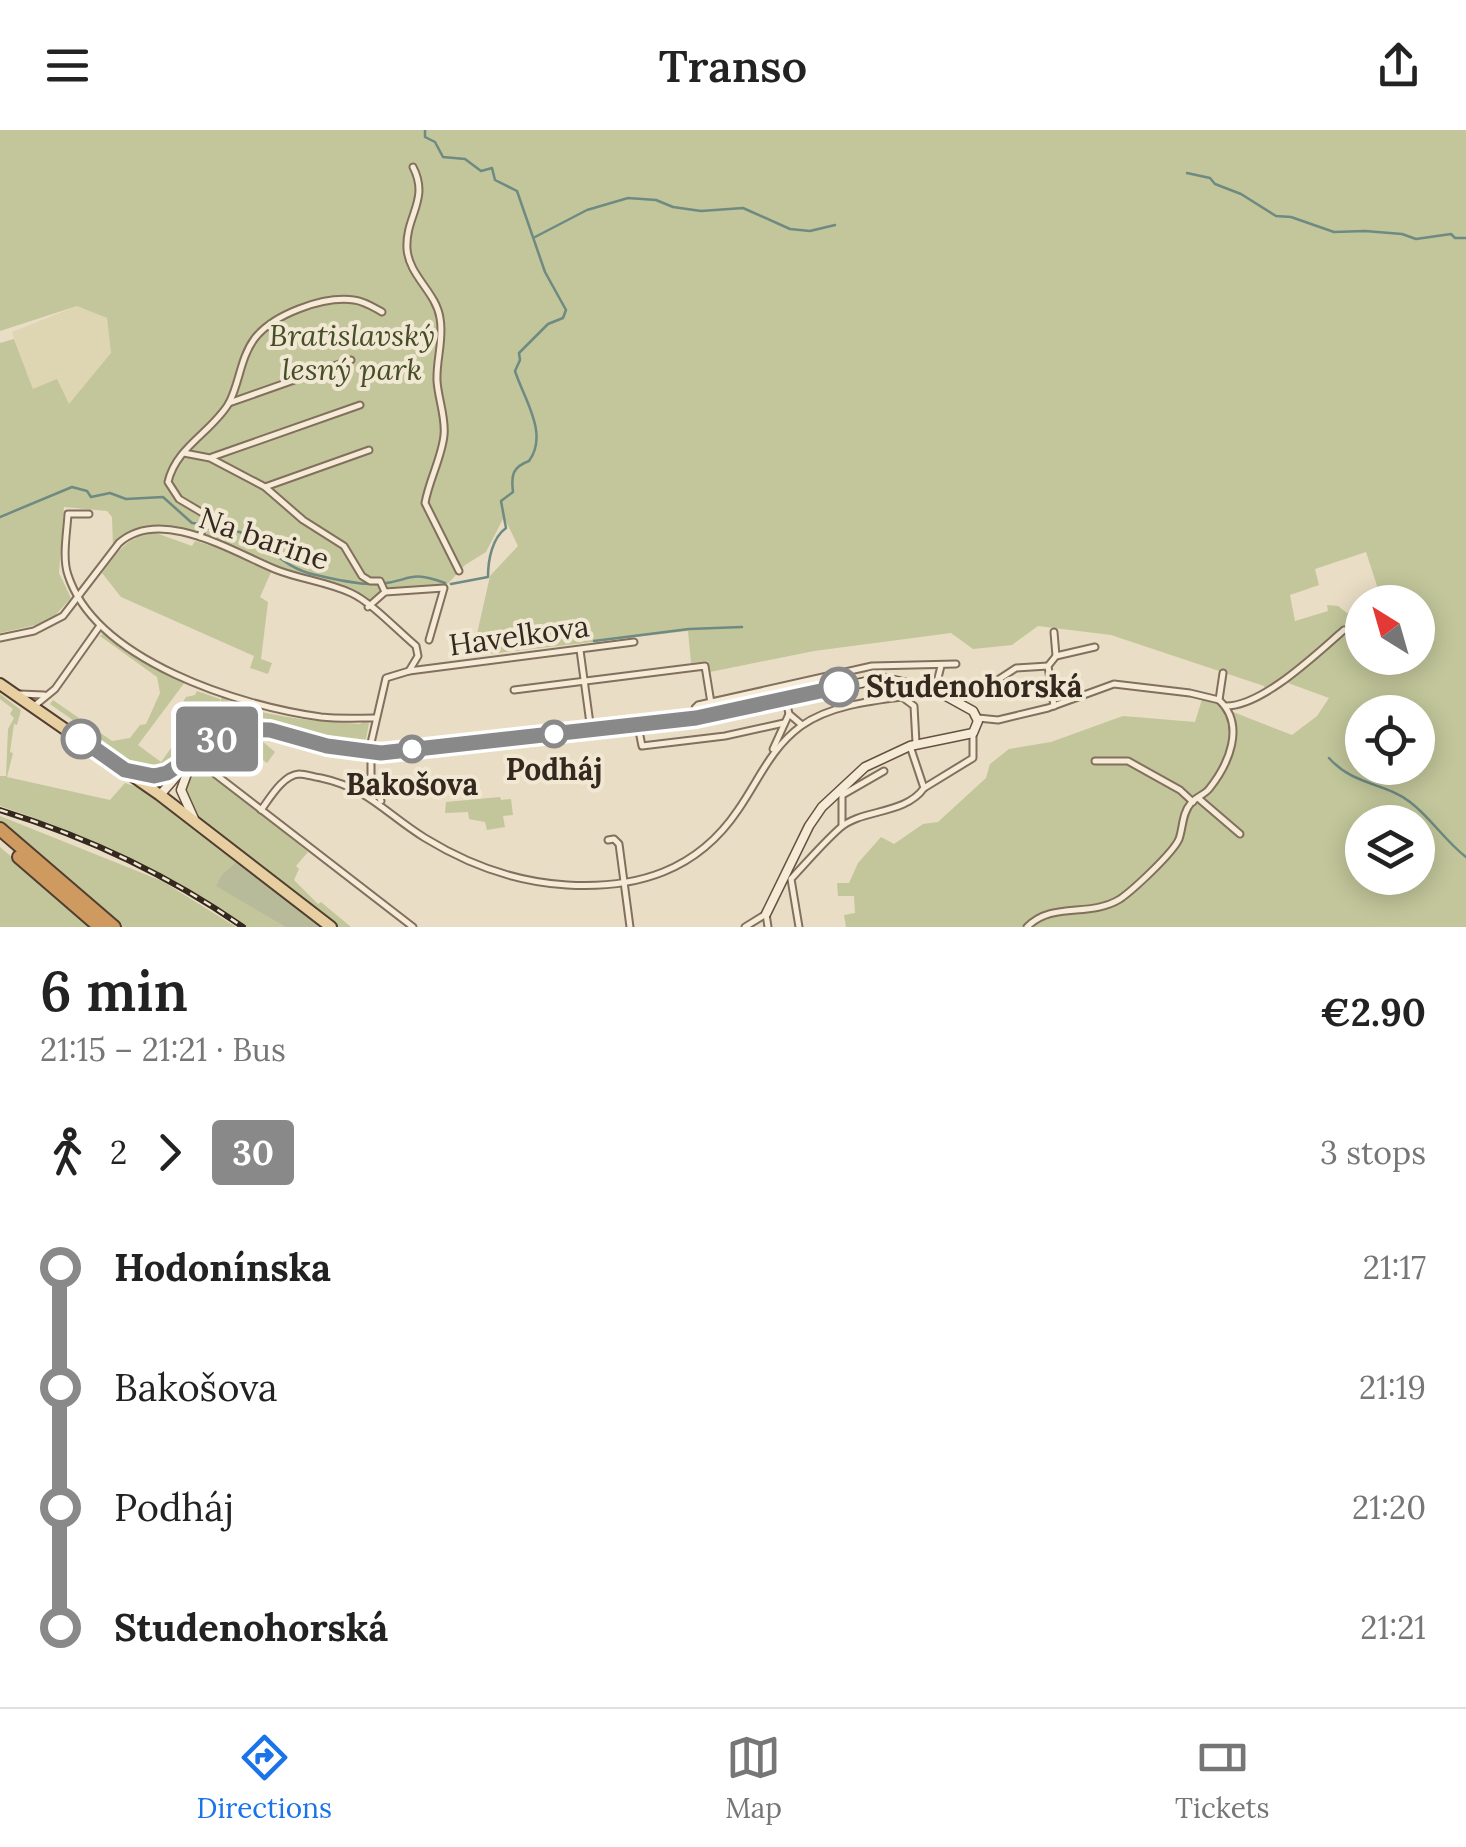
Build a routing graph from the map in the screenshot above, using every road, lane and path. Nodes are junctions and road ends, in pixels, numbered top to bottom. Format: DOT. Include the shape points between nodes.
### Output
graph roads {
  1 [pos="414,167"];
  2 [pos="382,312"];
  3 [pos="352,360"];
  4 [pos="229,402"];
  5 [pos="360,406"];
  6 [pos="369,450"];
  7 [pos="184,452"];
  8 [pos="210,458"];
  9 [pos="265,487"];
  10 [pos="89,514"];
  11 [pos="200,538"];
  12 [pos="460,571"];
  13 [pos="383,587"];
  14 [pos="79,595"];
  15 [pos="368,607"];
  16 [pos="99,626"];
  17 [pos="1344,630"];
  18 [pos="1054,632"];
  19 [pos="0,638"];
  20 [pos="429,640"];
  21 [pos="634,642"];
  22 [pos="1096,646"];
  23 [pos="580,650"];
  24 [pos="1056,656"];
  25 [pos="956,664"];
  26 [pos="941,666"];
  27 [pos="1048,666"];
  28 [pos="409,672"];
  29 [pos="1223,673"];
  30 [pos="585,682"];
  31 [pos="0,684"];
  32 [pos="514,690"];
  33 [pos="934,690"];
  34 [pos="981,692"];
  35 [pos="14,694"];
  36 [pos="47,694"];
  37 [pos="786,700"];
  38 [pos="1219,700"];
  39 [pos="711,703"];
  40 [pos="1054,706"];
  41 [pos="1225,706"];
  42 [pos="33,707"];
  43 [pos="789,714"];
  44 [pos="375,718"];
  45 [pos="696,718"];
  46 [pos="978,718"];
  47 [pos="784,724"];
  48 [pos="802,725"];
  49 [pos="638,726"];
  50 [pos="591,731"];
  51 [pos="973,733"];
  52 [pos="913,746"];
  53 [pos="772,752"];
  54 [pos="370,753"];
  55 [pos="196,755"];
  56 [pos="1095,761"];
  57 [pos="125,770"];
  58 [pos="884,771"];
  59 [pos="215,774"];
  60 [pos="371,778"];
  61 [pos="924,788"];
  62 [pos="359,789"];
  63 [pos="842,792"];
  64 [pos="160,795"];
  65 [pos="1195,800"];
  66 [pos="382,804"];
  67 [pos="261,810"];
  68 [pos="198,824"];
  69 [pos="842,826"];
  70 [pos="0,829"];
  71 [pos="1240,834"];
  72 [pos="0,840"];
  73 [pos="608,840"];
  74 [pos="788,877"];
  75 [pos="624,883"];
  76 [pos="67,892"];
  77 [pos="83,905"];
  78 [pos="766,914"];
  79 [pos="756,925"];
  80 [pos="100,927"];
  81 [pos="114,927"];
  82 [pos="332,927"];
  83 [pos="413,927"];
  84 [pos="630,927"];
  85 [pos="745,927"];
  86 [pos="768,927"];
  87 [pos="799,927"];
  88 [pos="1026,927"];
  1 -- 12 [label="street" via="422,183 407,253 434,300 441,337 437,380 444,436 425,503"];
  2 -- 4 [label="street" via="353,299 281,316 256,337"];
  3 -- 4 [label="street"];
  4 -- 7 [label="street"];
  5 -- 8 [label="street"];
  6 -- 9 [label="street"];
  7 -- 8 [label="street"];
  7 -- 11 [label="street" via="168,482 206,515"];
  8 -- 9 [label="street"];
  9 -- 13 [label="street" via="344,546 362,576"];
  10 -- 14 [label="street" via="68,514 67,574"];
  11 -- 14 [label="street, Na barine" via="157,527 130,533"];
  11 -- 15 [label="street, Na barine" via="354,594"];
  13 -- 15 [label="street"];
  13 -- 20 [label="street, Havelkova" via="444,588"];
  14 -- 16 [label="street"];
  14 -- 19 [label="street, Na barine" via="50,625"];
  15 -- 28 [label="street, Na barine" via="416,646"];
  16 -- 36 [label="street"];
  16 -- 44 [label="street" via="162,666 244,701 321,717"];
  17 -- 41 [label="street" via="1259,696"];
  18 -- 24 [label="street"];
  21 -- 23 [label="street, Havelkova"];
  22 -- 24 [label="street"];
  23 -- 28 [label="street, Havelkova"];
  23 -- 30 [label="street"];
  24 -- 27 [label="street"];
  25 -- 26 [label="street"];
  26 -- 33 [label="street"];
  26 -- 39 [label="street" via="872,666"];
  27 -- 34 [label="street" via="1016,668"];
  27 -- 40 [label="street"];
  28 -- 44 [label="street" via="386,678"];
  29 -- 38 [label="street"];
  30 -- 32 [label="street"];
  30 -- 39 [label="street" via="705,666"];
  30 -- 50 [label="street"];
  31 -- 35 [label="main road"];
  33 -- 37 [label="street" via="884,678"];
  33 -- 46 [label="street"];
  35 -- 36 [label="street"];
  35 -- 42 [label="main road"];
  36 -- 42 [label="street"];
  37 -- 43 [label="street"];
  37 -- 45 [label="street"];
  38 -- 40 [label="street" via="1114,684"];
  38 -- 41 [label="street"];
  39 -- 45 [label="street" via="695,708"];
  40 -- 46 [label="street" via="998,720"];
  41 -- 65 [label="street" via="1234,742 1215,780"];
  42 -- 57 [label="main road"];
  43 -- 47 [label="street"];
  43 -- 48 [label="street"];
  44 -- 54 [label="street"];
  45 -- 49 [label="street"];
  46 -- 51 [label="street"];
  47 -- 49 [label="street" via="642,746"];
  47 -- 53 [label="street"];
  48 -- 52 [label="street" via="851,706 902,698 914,706"];
  48 -- 53 [label="street"];
  49 -- 50 [label="street"];
  50 -- 54 [label="street"];
  51 -- 52 [label="street"];
  51 -- 61 [label="street" via="974,758"];
  52 -- 61 [label="street"];
  52 -- 63 [label="street" via="875,761"];
  53 -- 75 [label="street" via="722,832 670,872"];
  54 -- 55 [label="street" via="252,728 223,736"];
  54 -- 60 [label="street"];
  55 -- 57 [label="street" via="157,776"];
  55 -- 64 [label="street"];
  55 -- 68 [label="street" via="181,790"];
  56 -- 65 [label="street" via="1128,761"];
  57 -- 64 [label="main road"];
  58 -- 63 [label="street"];
  59 -- 67 [label="street"];
  60 -- 62 [label="street"];
  60 -- 66 [label="street"];
  61 -- 69 [label="street" via="889,810"];
  62 -- 66 [label="street"];
  62 -- 67 [label="street" via="289,776"];
  63 -- 69 [label="street"];
  63 -- 74 [label="street" via="809,826"];
  64 -- 68 [label="main road"];
  65 -- 71 [label="street"];
  65 -- 88 [label="street" via="1174,848 1128,893 1096,908 1052,912"];
  66 -- 75 [label="street" via="469,863 521,881"];
  67 -- 83 [label="street"];
  68 -- 82 [label="main road"];
  69 -- 74 [label="street"];
  70 -- 76 [label="highway"];
  72 -- 76 [label="highway"];
  73 -- 75 [label="street" via="619,844"];
  74 -- 78 [label="street"];
  74 -- 87 [label="street"];
  75 -- 84 [label="street"];
  76 -- 77 [label="highway"];
  77 -- 80 [label="highway"];
  77 -- 81 [label="highway"];
  78 -- 79 [label="street"];
  78 -- 86 [label="street"];
  79 -- 85 [label="street"];
}
